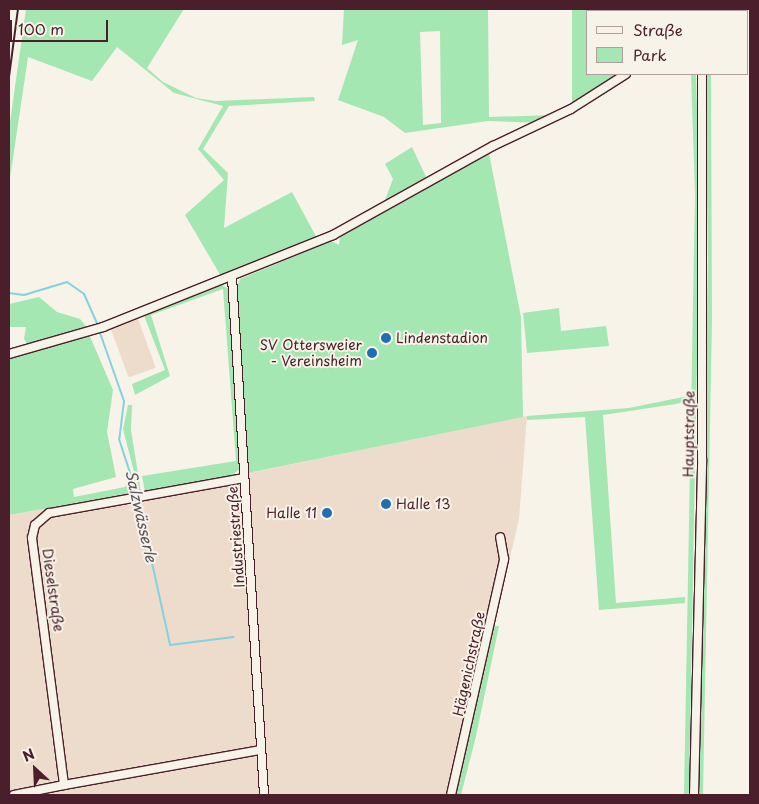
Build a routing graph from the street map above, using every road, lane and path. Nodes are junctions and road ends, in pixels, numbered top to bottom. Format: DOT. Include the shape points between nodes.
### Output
graph roads {
  1 [pos="624,75"];
  2 [pos="702,75"];
  3 [pos="232,277"];
  4 [pos="9,354"];
  5 [pos="244,478"];
  6 [pos="500,537"];
  7 [pos="261,750"];
  8 [pos="64,785"];
  9 [pos="14,795"];
  10 [pos="264,795"];
  11 [pos="451,795"];
  12 [pos="694,795"];
  1 -- 3 [label="street" via="571,109 493,146 333,235"];
  2 -- 12 [label="street, Hauptstraße" via="702,430"];
  3 -- 4 [label="street" via="90,332"];
  3 -- 5 [label="street, Industriestraße"];
  5 -- 7 [label="street, Industriestraße"];
  5 -- 8 [label="street, Dieselstraße" via="49,513 33,529"];
  6 -- 11 [label="street, Hägenichstraße" via="504,559"];
  7 -- 8 [label="street"];
  7 -- 10 [label="street, Industriestraße"];
  8 -- 9 [label="street"];
}
